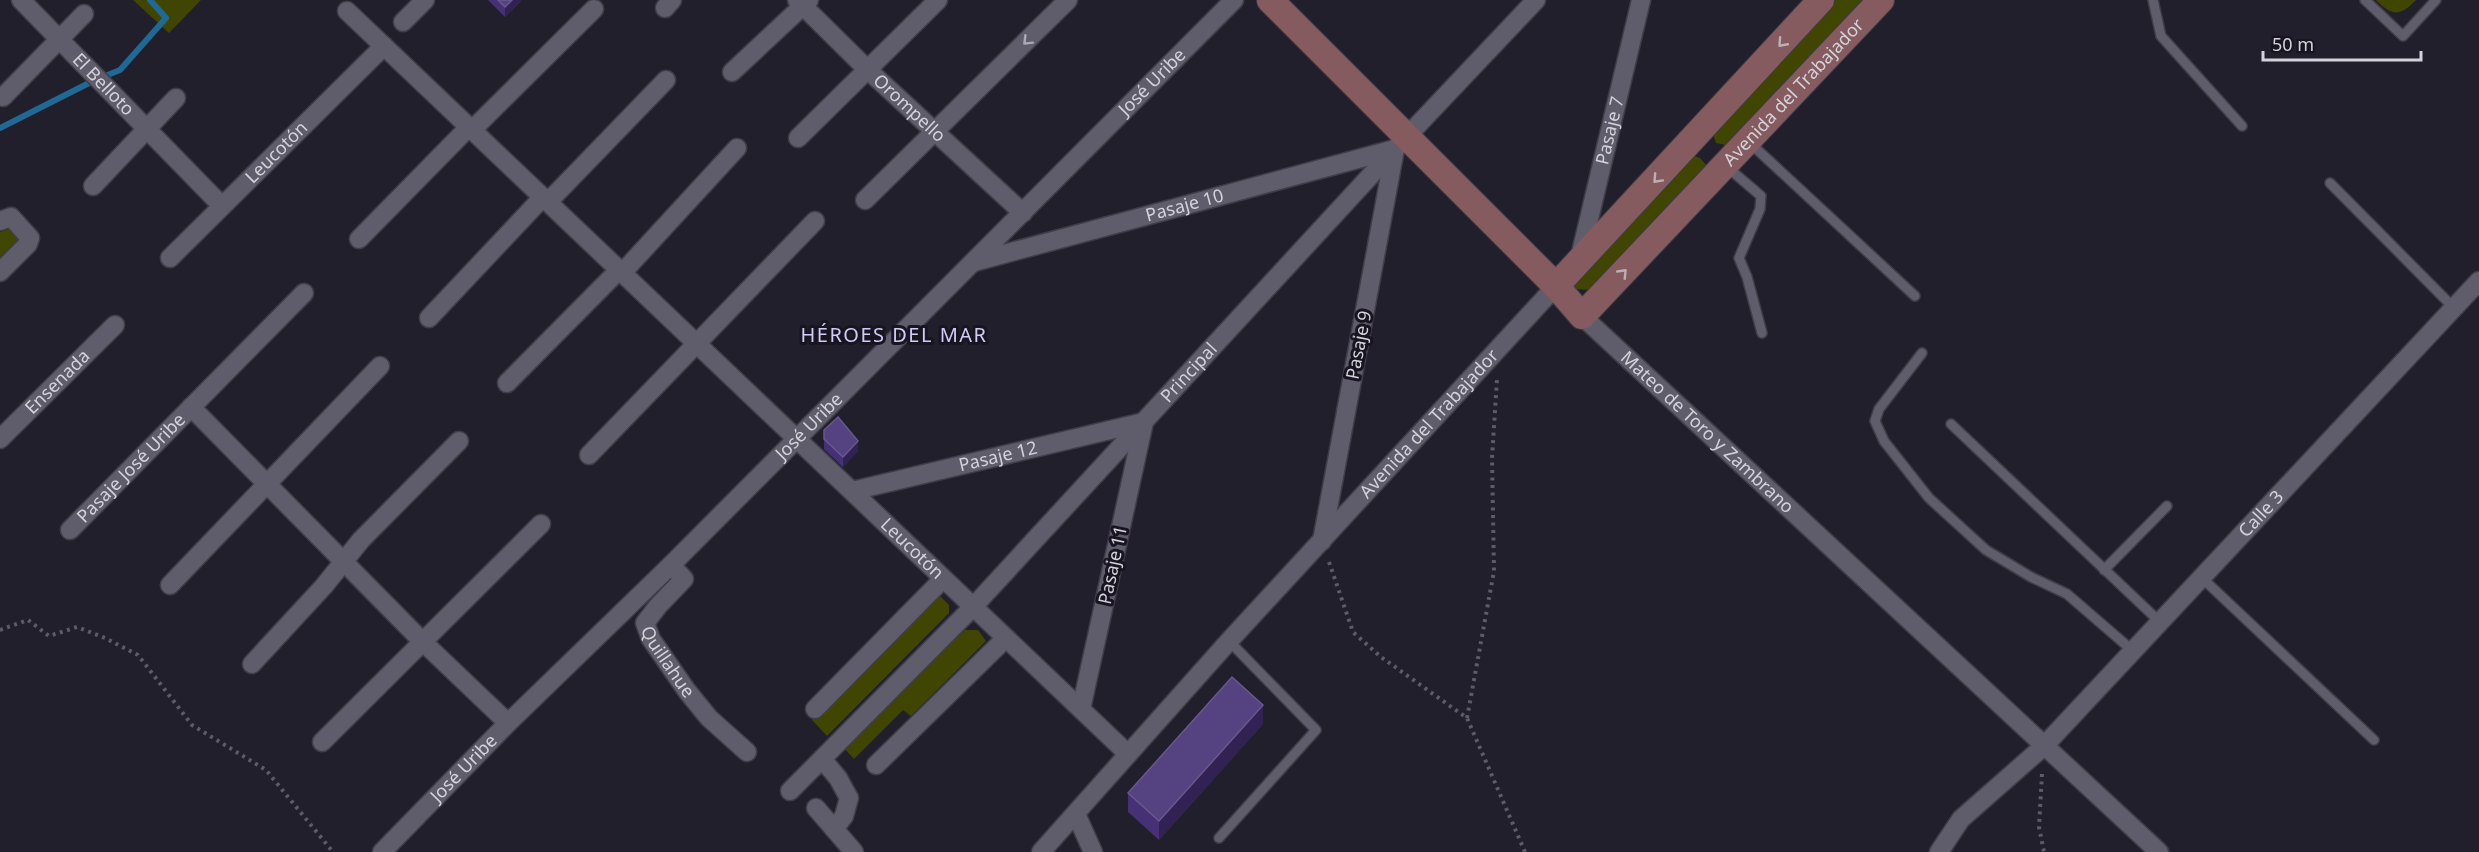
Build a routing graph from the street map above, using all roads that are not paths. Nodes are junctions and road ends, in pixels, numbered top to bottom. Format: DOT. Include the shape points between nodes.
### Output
graph roads {
  1 [pos="21,0"];
  2 [pos="425,0"];
  3 [pos="938,0"];
  4 [pos="1068,0"];
  5 [pos="1234,0"];
  6 [pos="1270,0"];
  7 [pos="1536,0"];
  8 [pos="1641,0"];
  9 [pos="1821,0"];
  10 [pos="1881,0"];
  11 [pos="2152,0"];
  12 [pos="2365,0"];
  13 [pos="2436,0"];
  14 [pos="803,2"];
  15 [pos="594,9"];
  16 [pos="347,11"];
  17 [pos="84,14"];
  18 [pos="403,22"];
  19 [pos="59,40"];
  20 [pos="384,46"];
  21 [pos="868,70"];
  22 [pos="732,72"];
  23 [pos="666,80"];
  24 [pos="3,97"];
  25 [pos="176,98"];
  26 [pos="2242,126"];
  27 [pos="470,128"];
  28 [pos="147,129"];
  29 [pos="936,132"];
  30 [pos="1697,136"];
  31 [pos="798,138"];
  32 [pos="1748,142"];
  33 [pos="1401,143"];
  34 [pos="737,148"];
  35 [pos="1726,166"];
  36 [pos="2330,183"];
  37 [pos="93,186"];
  38 [pos="545,200"];
  39 [pos="865,200"];
  40 [pos="222,206"];
  41 [pos="1023,213"];
  42 [pos="0,220"];
  43 [pos="815,221"];
  44 [pos="359,239"];
  45 [pos="170,258"];
  46 [pos="1579,261"];
  47 [pos="972,262"];
  48 [pos="0,272"];
  49 [pos="620,272"];
  50 [pos="2479,281"];
  51 [pos="1556,286"];
  52 [pos="304,293"];
  53 [pos="1915,296"];
  54 [pos="2454,308"];
  55 [pos="1582,316"];
  56 [pos="429,318"];
  57 [pos="115,325"];
  58 [pos="1762,333"];
  59 [pos="696,344"];
  60 [pos="1922,353"];
  61 [pos="380,366"];
  62 [pos="507,383"];
  63 [pos="190,407"];
  64 [pos="1144,422"];
  65 [pos="1951,424"];
  66 [pos="1,437"];
  67 [pos="796,439"];
  68 [pos="459,441"];
  69 [pos="589,455"];
  70 [pos="266,484"];
  71 [pos="852,491"];
  72 [pos="2167,506"];
  73 [pos="542,524"];
  74 [pos="70,530"];
  75 [pos="1322,541"];
  76 [pos="344,562"];
  77 [pos="671,565"];
  78 [pos="2104,570"];
  79 [pos="2201,577"];
  80 [pos="944,579"];
  81 [pos="170,585"];
  82 [pos="973,607"];
  83 [pos="2160,622"];
  84 [pos="1006,638"];
  85 [pos="422,641"];
  86 [pos="1229,641"];
  87 [pos="2133,651"];
  88 [pos="252,664"];
  89 [pos="814,709"];
  90 [pos="1081,709"];
  91 [pos="508,723"];
  92 [pos="2374,740"];
  93 [pos="322,742"];
  94 [pos="2044,746"];
  95 [pos="747,752"];
  96 [pos="1128,754"];
  97 [pos="822,759"];
  98 [pos="876,765"];
  99 [pos="790,791"];
  100 [pos="816,808"];
  101 [pos="1076,814"];
  102 [pos="834,830"];
  103 [pos="1219,838"];
  104 [pos="382,852"];
  105 [pos="854,852"];
  106 [pos="1041,852"];
  107 [pos="1093,852"];
  108 [pos="1939,852"];
  109 [pos="2158,852"];
  1 -- 19 [label="street, El Belloto"];
  2 -- 18 [label="street"];
  3 -- 21 [label="street"];
  4 -- 29 [label="street, one-way"];
  5 -- 41 [label="street, José Uribe"];
  6 -- 33 [label="street, Mateo de Toro y Zambrano"];
  7 -- 33 [label="street, Principal"];
  8 -- 46 [label="street, Pasaje 7"];
  9 -- 30 [label="street, Avenida del Trabajador, one-way"];
  10 -- 32 [label="street, Avenida del Trabajador"];
  11 -- 26 [label="lane" via="2161,36"];
  12 -- 13 [label="lane" via="2403,36"];
  14 -- 21 [label="street, Orompello"];
  14 -- 22 [label="street"];
  15 -- 27 [label="street"];
  16 -- 20 [label="street, Leucotón"];
  17 -- 19 [label="street, El Belloto"];
  19 -- 24 [label="street, El Belloto"];
  19 -- 28 [label="street, El Belloto"];
  20 -- 27 [label="street, Leucotón"];
  20 -- 40 [label="street, Leucotón"];
  21 -- 29 [label="street, Orompello"];
  21 -- 31 [label="street"];
  23 -- 38 [label="street"];
  25 -- 28 [label="street, El Belloto"];
  27 -- 38 [label="street, Leucotón"];
  27 -- 44 [label="street"];
  28 -- 37 [label="street, El Belloto"];
  28 -- 40 [label="street, El Belloto"];
  29 -- 39 [label="street"];
  29 -- 41 [label="street, Orompello"];
  30 -- 35 [label="street"];
  30 -- 46 [label="street, Avenida del Trabajador, one-way"];
  32 -- 35 [label="street, Avenida del Trabajador"];
  32 -- 53 [label="lane"];
  33 -- 47 [label="street, Pasaje 10"];
  33 -- 51 [label="street, Mateo de Toro y Zambrano"];
  33 -- 64 [label="street, Principal"];
  33 -- 75 [label="street, Pasaje 9"];
  34 -- 49 [label="street"];
  55 -- 35 [label="street, Avenida del Trabajador, one-way"];
  35 -- 58 [label="lane" via="1761,196 1760,209 1738,258"];
  36 -- 54 [label="lane"];
  38 -- 49 [label="street, Leucotón"];
  38 -- 56 [label="street"];
  40 -- 45 [label="street, Leucotón"];
  41 -- 47 [label="street, José Uribe"];
  42 -- 48 [label="street" via="11,217 30,238"];
  43 -- 59 [label="street"];
  46 -- 51 [label="street, Avenida del Trabajador"];
  47 -- 67 [label="street, José Uribe"];
  49 -- 59 [label="street, Leucotón"];
  49 -- 62 [label="street"];
  50 -- 54 [label="street, Calle 3"];
  51 -- 55 [label="street, Mateo de Toro y Zambrano"];
  51 -- 75 [label="street, Avenida del Trabajador"];
  52 -- 63 [label="street, Pasaje José Uribe"];
  54 -- 79 [label="street, Calle 3"];
  55 -- 94 [label="street, Mateo de Toro y Zambrano"];
  57 -- 66 [label="street, Ensenada"];
  59 -- 67 [label="street, Leucotón"];
  59 -- 69 [label="street"];
  60 -- 87 [label="lane" via="1879,409 1875,421 1884,441 1929,498 1986,550 2067,594"];
  61 -- 70 [label="street"];
  63 -- 70 [label="street, Pasaje José Uribe"];
  63 -- 74 [label="street, Pasaje José Uribe"];
  64 -- 71 [label="street, Pasaje 12"];
  64 -- 82 [label="street, Principal"];
  64 -- 90 [label="street, Pasaje 11"];
  65 -- 78 [label="lane"];
  67 -- 71 [label="street, Leucotón"];
  67 -- 77 [label="street, José Uribe"];
  68 -- 76 [label="street"];
  70 -- 76 [label="street, Pasaje José Uribe"];
  70 -- 81 [label="street"];
  71 -- 80 [label="street, Leucotón"];
  72 -- 78 [label="lane"];
  73 -- 85 [label="street"];
  75 -- 86 [label="street, Avenida del Trabajador"];
  76 -- 85 [label="street, Pasaje José Uribe"];
  76 -- 88 [label="street"];
  77 -- 91 [label="street, José Uribe"];
  77 -- 95 [label="street, Quillahue" via="684,579 645,623 651,639 709,718"];
  78 -- 83 [label="lane"];
  79 -- 83 [label="street, Calle 3"];
  79 -- 92 [label="lane"];
  80 -- 82 [label="street, Leucotón"];
  80 -- 89 [label="street"];
  82 -- 84 [label="street, Leucotón"];
  82 -- 97 [label="street, Principal"];
  83 -- 87 [label="street, Calle 3"];
  84 -- 90 [label="street, Leucotón"];
  84 -- 98 [label="street"];
  85 -- 91 [label="street, Pasaje José Uribe"];
  85 -- 93 [label="street"];
  86 -- 96 [label="street, Avenida del Trabajador"];
  86 -- 103 [label="lane" via="1316,730"];
  87 -- 94 [label="street, Calle 3"];
  90 -- 96 [label="street, Leucotón"];
  91 -- 104 [label="street, José Uribe"];
  94 -- 108 [label="street, Calle 3" via="1961,819"];
  94 -- 109 [label="street, Mateo de Toro y Zambrano"];
  96 -- 101 [label="street, Avenida del Trabajador"];
  97 -- 99 [label="street, Principal"];
  97 -- 102 [label="street" via="849,798 844,816"];
  100 -- 102 [label="street"];
  101 -- 106 [label="street, Avenida del Trabajador"];
  101 -- 107 [label="street"];
  102 -- 105 [label="street"];
}
